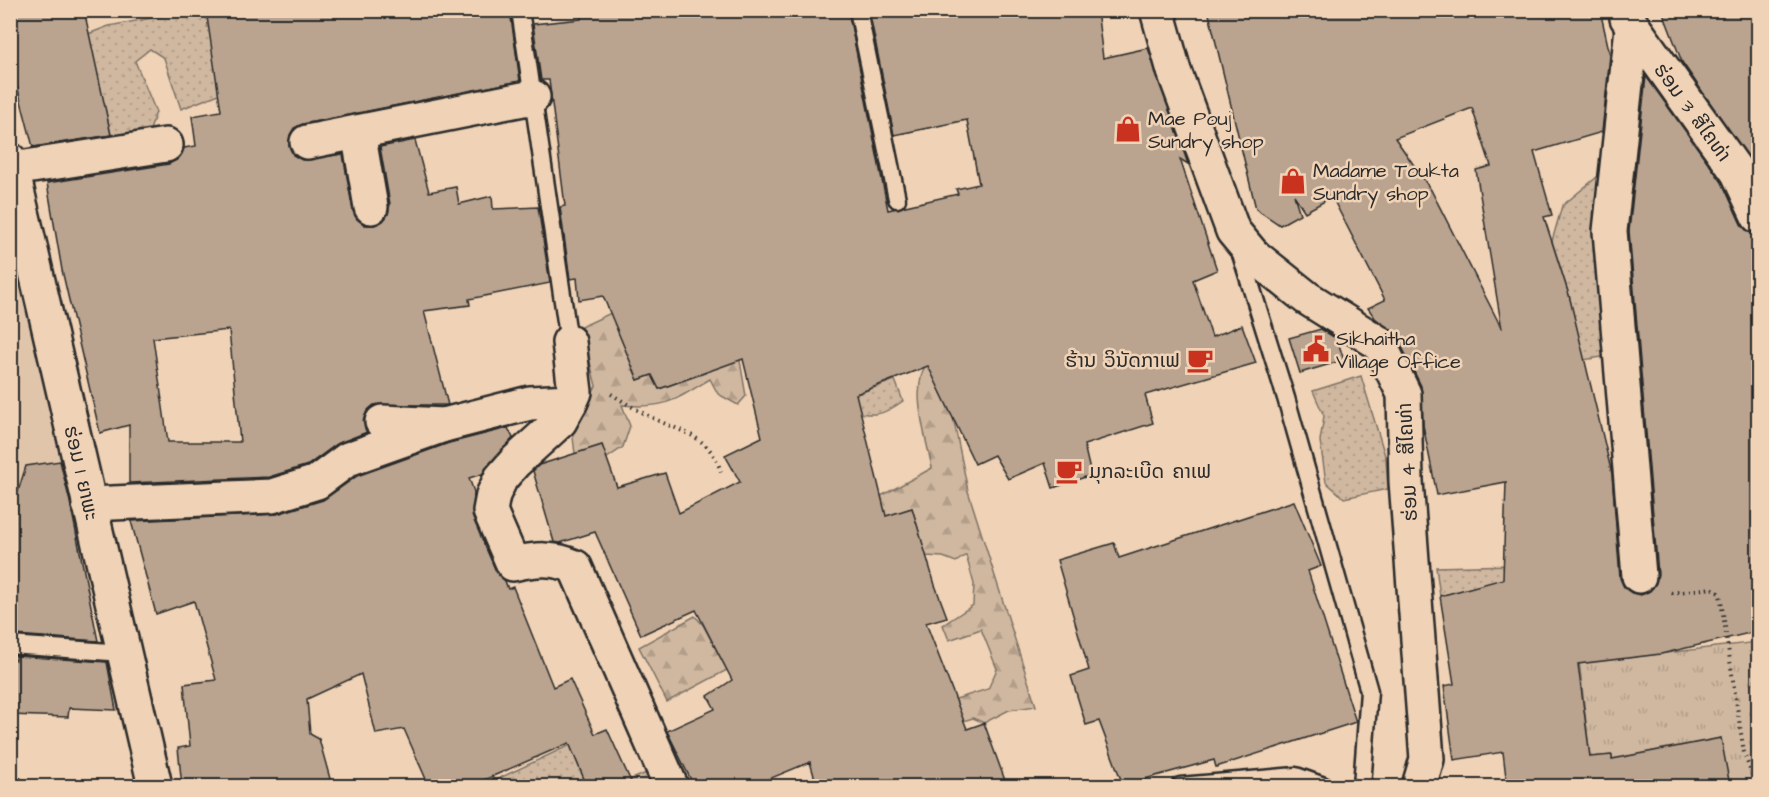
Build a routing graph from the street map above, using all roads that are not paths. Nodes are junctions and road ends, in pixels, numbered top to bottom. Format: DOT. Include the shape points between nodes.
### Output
graph roads {
  1 [pos="520,10"];
  2 [pos="858,10"];
  3 [pos="1157,10"];
  4 [pos="1627,19"];
  5 [pos="533,97"];
  6 [pos="358,132"];
  7 [pos="307,142"];
  8 [pos="166,145"];
  9 [pos="11,164"];
  10 [pos="897,199"];
  11 [pos="371,207"];
  12 [pos="1758,216"];
  13 [pos="1233,231"];
  14 [pos="568,342"];
  15 [pos="571,401"];
  16 [pos="382,422"];
  17 [pos="444,425"];
  18 [pos="89,504"];
  19 [pos="1639,576"];
  20 [pos="10,645"];
  21 [pos="124,653"];
  22 [pos="10,785"];
  23 [pos="15,786"];
  24 [pos="155,786"];
  25 [pos="671,786"];
  26 [pos="1180,786"];
  27 [pos="1324,786"];
  28 [pos="1362,786"];
  29 [pos="1419,786"];
  1 -- 5 [label="lane"];
  2 -- 10 [label="lane"];
  3 -- 13 [label="street, ຮ່ອມ 4 ສີໄຄທ່າ" via="1174,71"];
  4 -- 12 [label="street, ຮ່ອມ 3 ສີໄຄທ່າ" via="1738,173"];
  4 -- 19 [label="street" via="1610,231"];
  5 -- 6 [label="street"];
  5 -- 14 [label="lane"];
  6 -- 7 [label="street"];
  6 -- 11 [label="street"];
  8 -- 9 [label="street"];
  9 -- 18 [label="street, ຮ່ອມ 1 ຍາພະ"];
  13 -- 28 [label="lane" via="1286,398 1369,691"];
  13 -- 29 [label="street, ຮ່ອມ 4 ສີໄຄທ່າ" via="1253,255 1307,298 1380,343 1404,394 1406,481 1427,759"];
  14 -- 15 [label="street" via="575,392"];
  15 -- 17 [label="street" via="530,403"];
  15 -- 25 [label="street" via="560,421 501,478 490,511 513,564 539,559 562,561 575,567"];
  16 -- 17 [label="street"];
  17 -- 18 [label="street" via="348,459 317,482 272,496"];
  18 -- 21 [label="street, ຮ່ອມ 1 ຍາພະ"];
  20 -- 21 [label="lane"];
  21 -- 24 [label="street, ຮ່ອມ 1 ຍາພະ"];
  22 -- 23 [label="lane"];
  26 -- 27 [label="lane" via="1296,776"];
}
